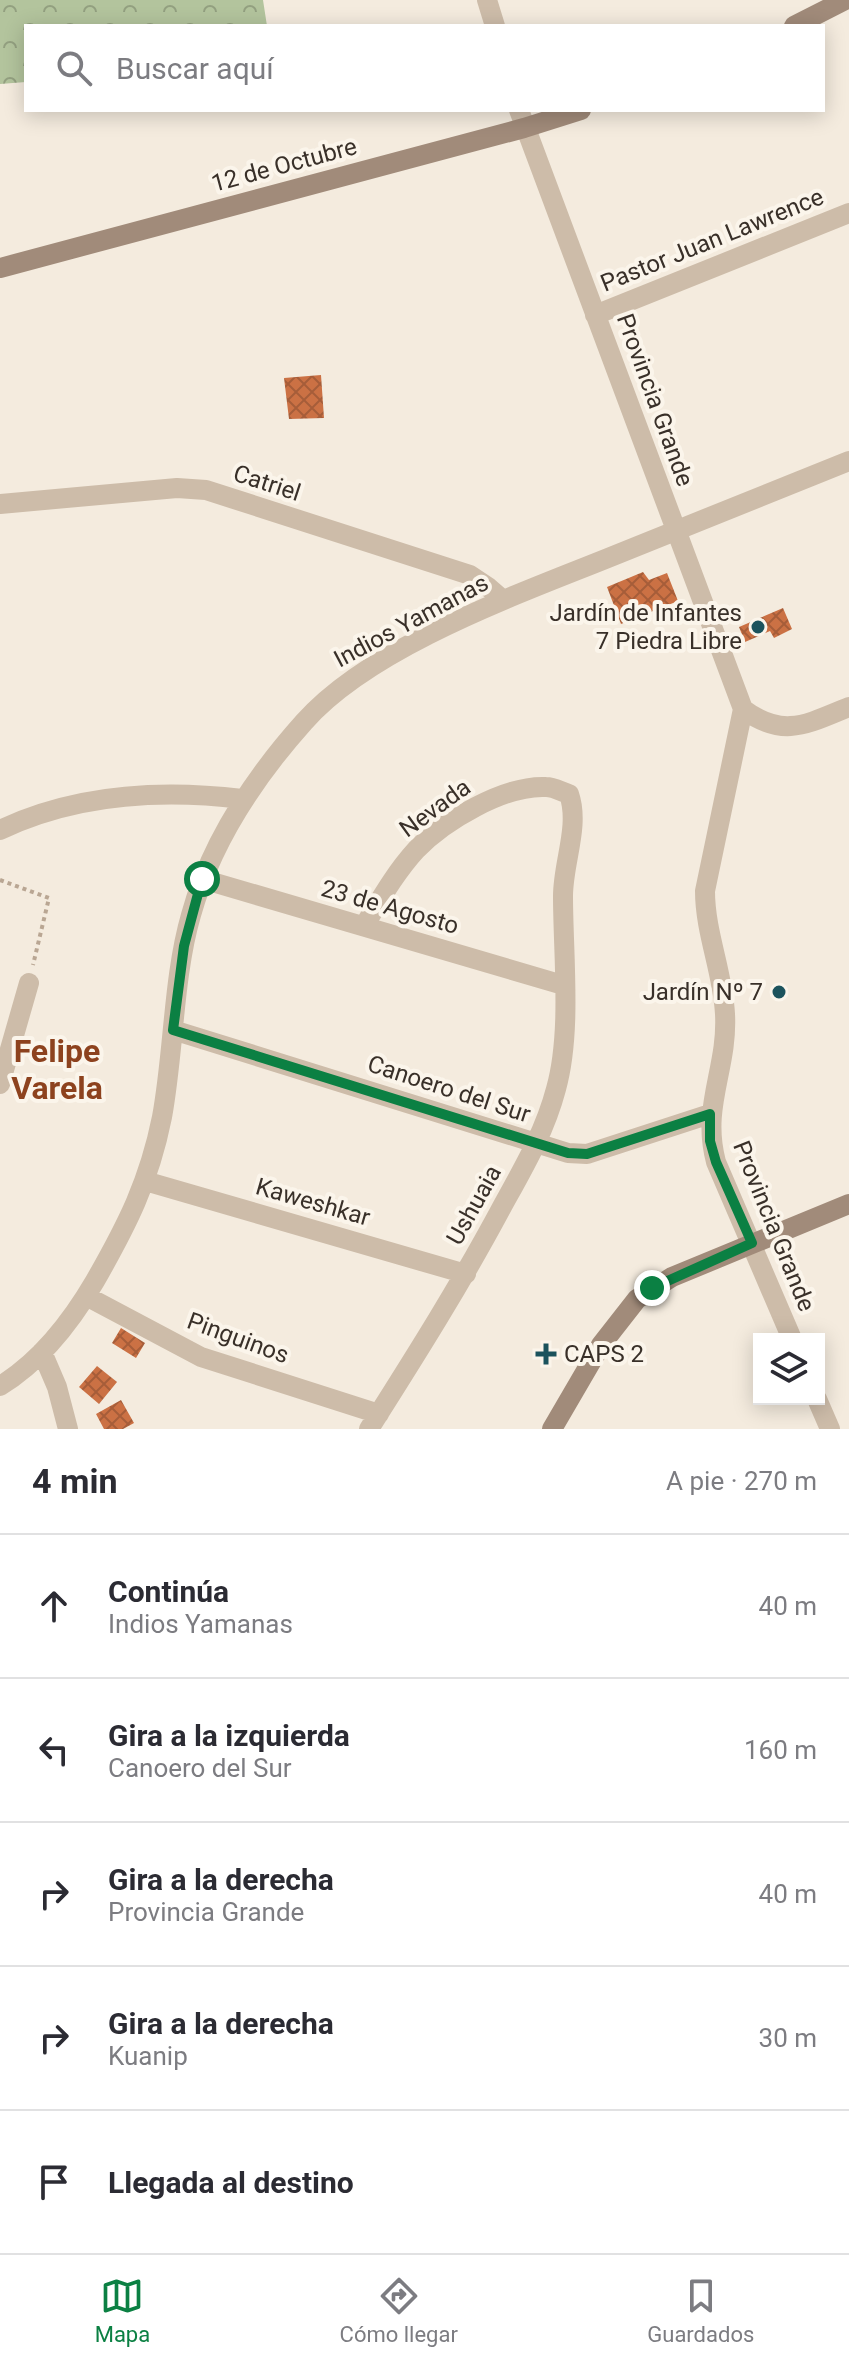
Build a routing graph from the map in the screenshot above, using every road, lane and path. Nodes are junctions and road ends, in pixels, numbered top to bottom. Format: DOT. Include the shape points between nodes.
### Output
graph roads {
  1 [pos="487,0"];
  2 [pos="845,0"];
  3 [pos="494,24"];
  4 [pos="798,24"];
  5 [pos="568,112"];
  6 [pos="522,119"];
  7 [pos="849,213"];
  8 [pos="0,268"];
  9 [pos="595,315"];
  10 [pos="849,461"];
  11 [pos="0,504"];
  12 [pos="676,531"];
  13 [pos="503,600"];
  14 [pos="849,707"];
  15 [pos="743,709"];
  16 [pos="569,794"];
  17 [pos="242,799"];
  18 [pos="0,830"];
  19 [pos="202,879"];
  20 [pos="0,880"];
  21 [pos="364,926"];
  22 [pos="29,983"];
  23 [pos="563,985"];
  24 [pos="173,1030"];
  25 [pos="0,1084"];
  26 [pos="710,1114"];
  27 [pos="537,1144"];
  28 [pos="145,1181"];
  29 [pos="849,1204"];
  30 [pos="752,1243"];
  31 [pos="466,1274"];
  32 [pos="86,1296"];
  33 [pos="790,1333"];
  34 [pos="42,1352"];
  35 [pos="0,1386"];
  36 [pos="820,1405"];
  37 [pos="374,1421"];
  38 [pos="68,1429"];
  39 [pos="552,1429"];
  40 [pos="830,1429"];
  1 -- 3 [label="street"];
  2 -- 4 [label="main road"];
  5 -- 6 [label="main road, 12 de Octubre"];
  6 -- 8 [label="main road, 12 de Octubre"];
  6 -- 9 [label="street, Provincia Grande"];
  7 -- 9 [label="street, Pastor Juan Lawrence"];
  9 -- 12 [label="street, Provincia Grande"];
  10 -- 12 [label="street, Indios Yamanas"];
  11 -- 13 [label="street, Catriel" via="206,490 470,575"];
  12 -- 13 [label="street, Indios Yamanas"];
  12 -- 15 [label="street, Provincia Grande"];
  13 -- 17 [label="street, Indios Yamanas" via="343,685 305,720"];
  14 -- 15 [label="street" via="801,726 784,727 761,722"];
  15 -- 26 [label="street, Provincia Grande" via="705,891 726,1015"];
  16 -- 21 [label="street, Nevada" via="547,787 518,790 449,824 418,848"];
  16 -- 23 [label="street, Ushuaia" via="574,807 564,868"];
  17 -- 18 [label="street" via="165,793 92,800 30,816"];
  17 -- 19 [label="street, Indios Yamanas"];
  19 -- 21 [label="street, 23 de Agosto"];
  19 -- 24 [label="street, Indios Yamanas" via="184,946"];
  20 -- 22 [label="path" via="49,898"];
  21 -- 23 [label="street, 23 de Agosto"];
  22 -- 25 [label="street"];
  23 -- 27 [label="street, Ushuaia" via="564,1038 557,1088"];
  24 -- 27 [label="street, Canoero del Sur"];
  24 -- 28 [label="street, Indios Yamanas" via="162,1118"];
  26 -- 27 [label="street, Canoero del Sur" via="587,1154"];
  26 -- 30 [label="street, Provincia Grande" via="716,1162"];
  27 -- 31 [label="street, Ushuaia"];
  28 -- 31 [label="street, Kaweshkar"];
  28 -- 32 [label="street, Indios Yamanas"];
  29 -- 30 [label="main road"];
  30 -- 33 [label="street, Provincia Grande"];
  30 -- 39 [label="main road" via="672,1277 637,1299 601,1345"];
  31 -- 37 [label="street, Ushuaia"];
  32 -- 34 [label="street, Indios Yamanas"];
  32 -- 37 [label="street, Pinguinos" via="201,1357"];
  34 -- 35 [label="street, Indios Yamanas"];
  34 -- 38 [label="street"];
  36 -- 40 [label="street"];
}
